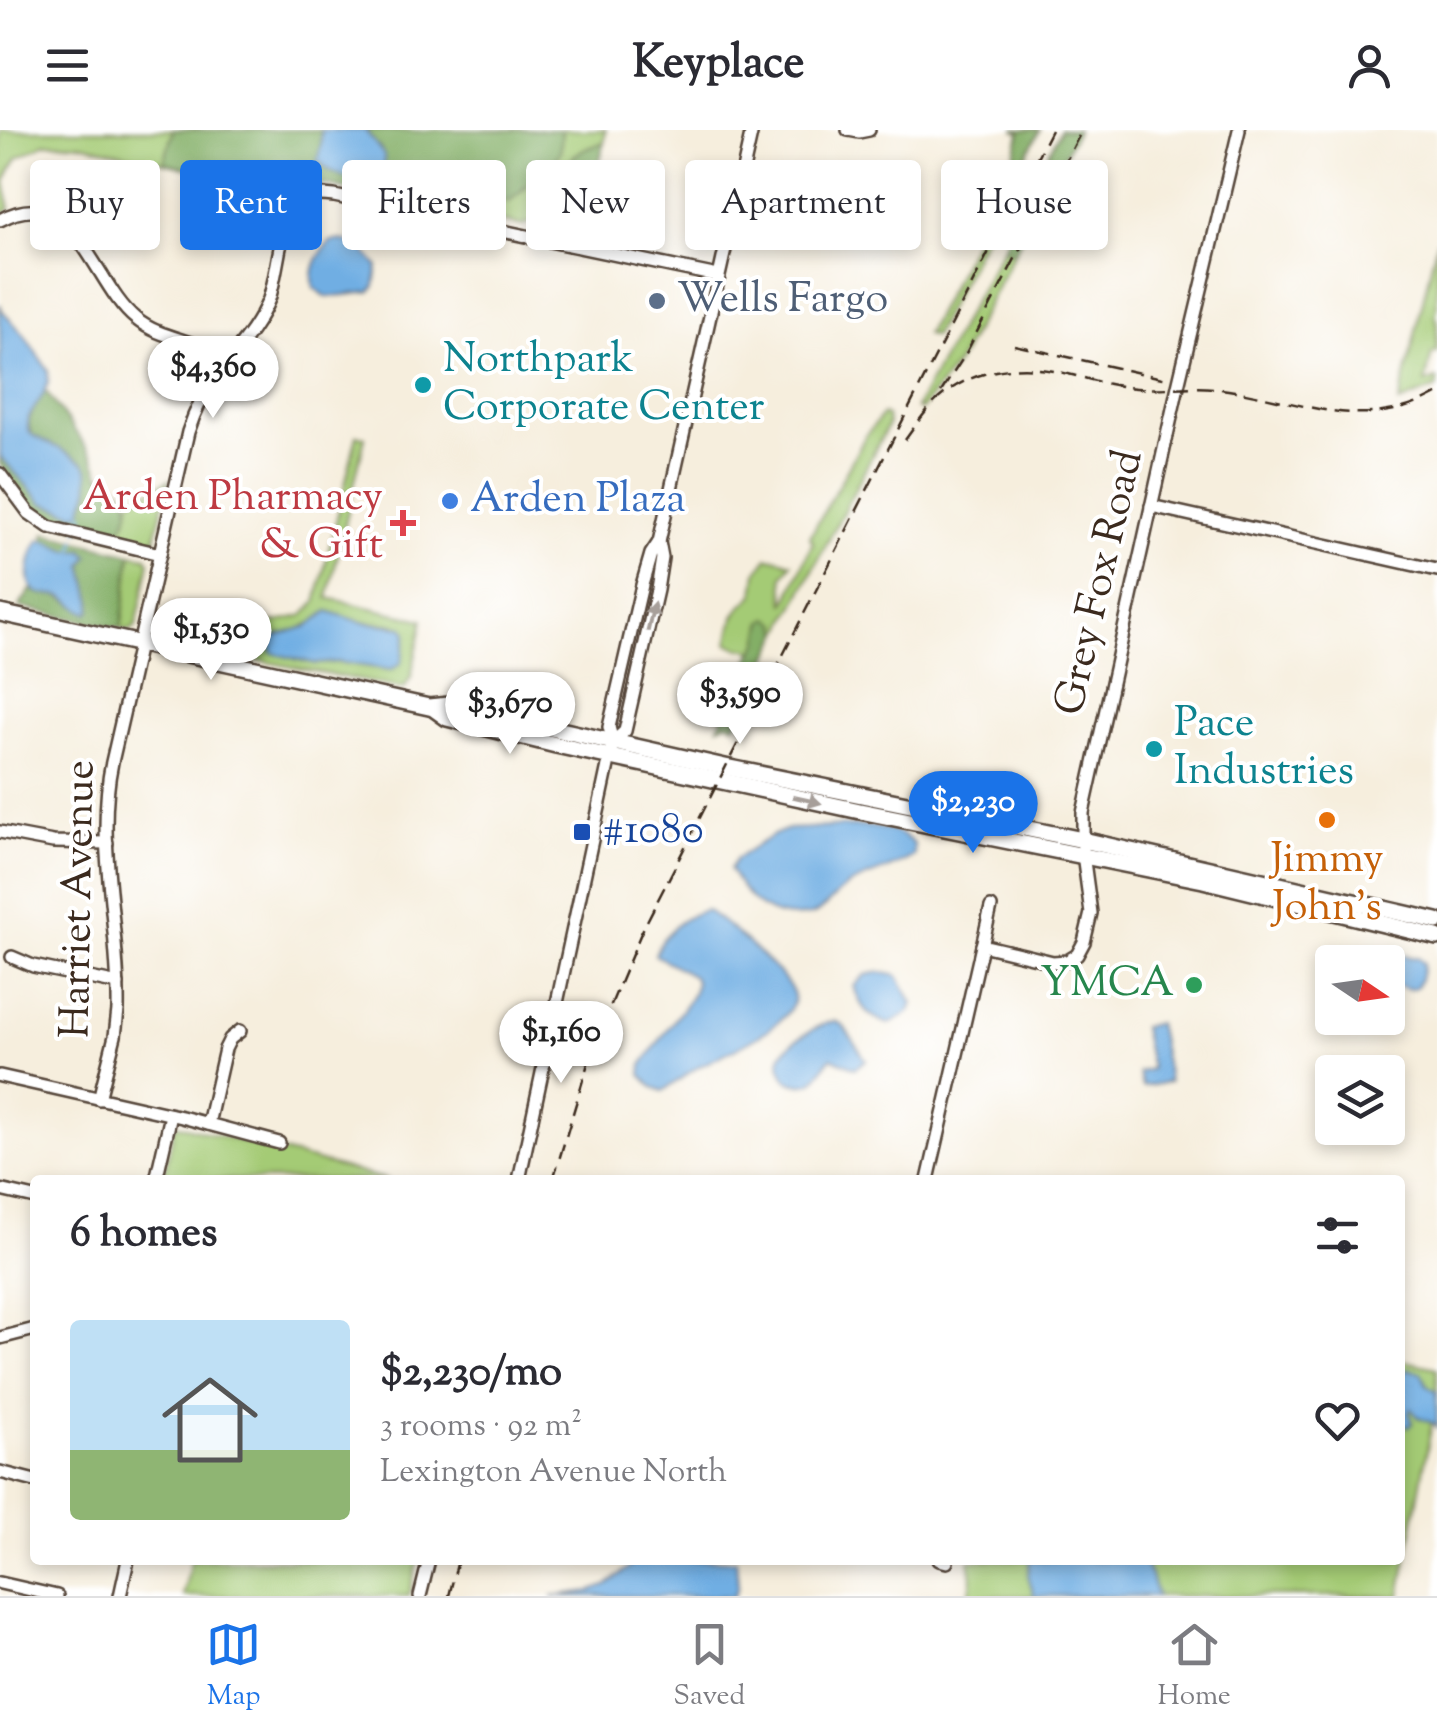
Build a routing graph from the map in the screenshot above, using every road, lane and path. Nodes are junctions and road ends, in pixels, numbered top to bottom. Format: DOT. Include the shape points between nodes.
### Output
graph roads {
  1 [pos="752,130"];
  2 [pos="848,130"];
  3 [pos="869,130"];
  4 [pos="1239,130"];
  5 [pos="0,220"];
  6 [pos="718,276"];
  7 [pos="227,362"];
  8 [pos="0,474"];
  9 [pos="1152,506"];
  10 [pos="160,554"];
  11 [pos="1437,570"];
  12 [pos="0,613"];
  13 [pos="139,644"];
  14 [pos="611,749"];
  15 [pos="0,832"];
  16 [pos="107,843"];
  17 [pos="1083,847"];
  18 [pos="991,907"];
  19 [pos="1437,921"];
  20 [pos="1437,937"];
  21 [pos="982,944"];
  22 [pos="12,957"];
  23 [pos="118,984"];
  24 [pos="240,1031"];
  25 [pos="0,1076"];
  26 [pos="99,1098"];
  27 [pos="171,1115"];
  28 [pos="208,1124"];
  29 [pos="279,1143"];
  30 [pos="157,1175"];
  31 [pos="520,1175"];
  32 [pos="929,1175"];
  33 [pos="0,1190"];
  34 [pos="30,1197"];
  35 [pos="30,1330"];
  36 [pos="0,1338"];
  37 [pos="0,1472"];
  38 [pos="30,1481"];
  39 [pos="127,1565"];
  40 [pos="428,1565"];
  41 [pos="0,1583"];
  42 [pos="53,1596"];
  43 [pos="120,1596"];
  44 [pos="420,1596"];
  1 -- 6 [label="street"];
  2 -- 3 [label="street"];
  4 -- 9 [label="street, Grey Fox Road"];
  5 -- 7 [label="street" via="32,212 61,220 137,320"];
  6 -- 7 [label="street, Harriet Avenue" via="314,194 288,215 261,316"];
  6 -- 14 [label="street" via="659,542 642,584 609,727"];
  7 -- 10 [label="street, Harriet Avenue" via="194,415"];
  8 -- 10 [label="street" via="29,513 48,526"];
  9 -- 11 [label="street"];
  9 -- 17 [label="street, Grey Fox Road" via="1083,812"];
  10 -- 13 [label="street, Harriet Avenue"];
  12 -- 13 [label="main road"];
  13 -- 14 [label="main road" via="433,708 446,718"];
  13 -- 16 [label="street, Harriet Avenue" via="110,771"];
  14 -- 17 [label="main road" via="725,767"];
  14 -- 31 [label="street"];
  15 -- 16 [label="street"];
  16 -- 23 [label="street, Harriet Avenue"];
  17 -- 19 [label="main road"];
  17 -- 20 [label="main road"];
  17 -- 21 [label="street, Grey Fox Road" via="1091,913 1072,959 1053,962"];
  18 -- 21 [label="street"];
  21 -- 32 [label="street"];
  22 -- 23 [label="street"];
  23 -- 26 [label="street, Harriet Avenue" via="117,1024"];
  24 -- 28 [label="street" via="225,1049"];
  25 -- 26 [label="street"];
  26 -- 27 [label="street"];
  27 -- 28 [label="street"];
  27 -- 30 [label="street"];
  28 -- 29 [label="street"];
  33 -- 34 [label="street"];
  35 -- 36 [label="street"];
  37 -- 38 [label="street"];
  39 -- 43 [label="street"];
  40 -- 44 [label="street"];
  41 -- 42 [label="street"];
}
